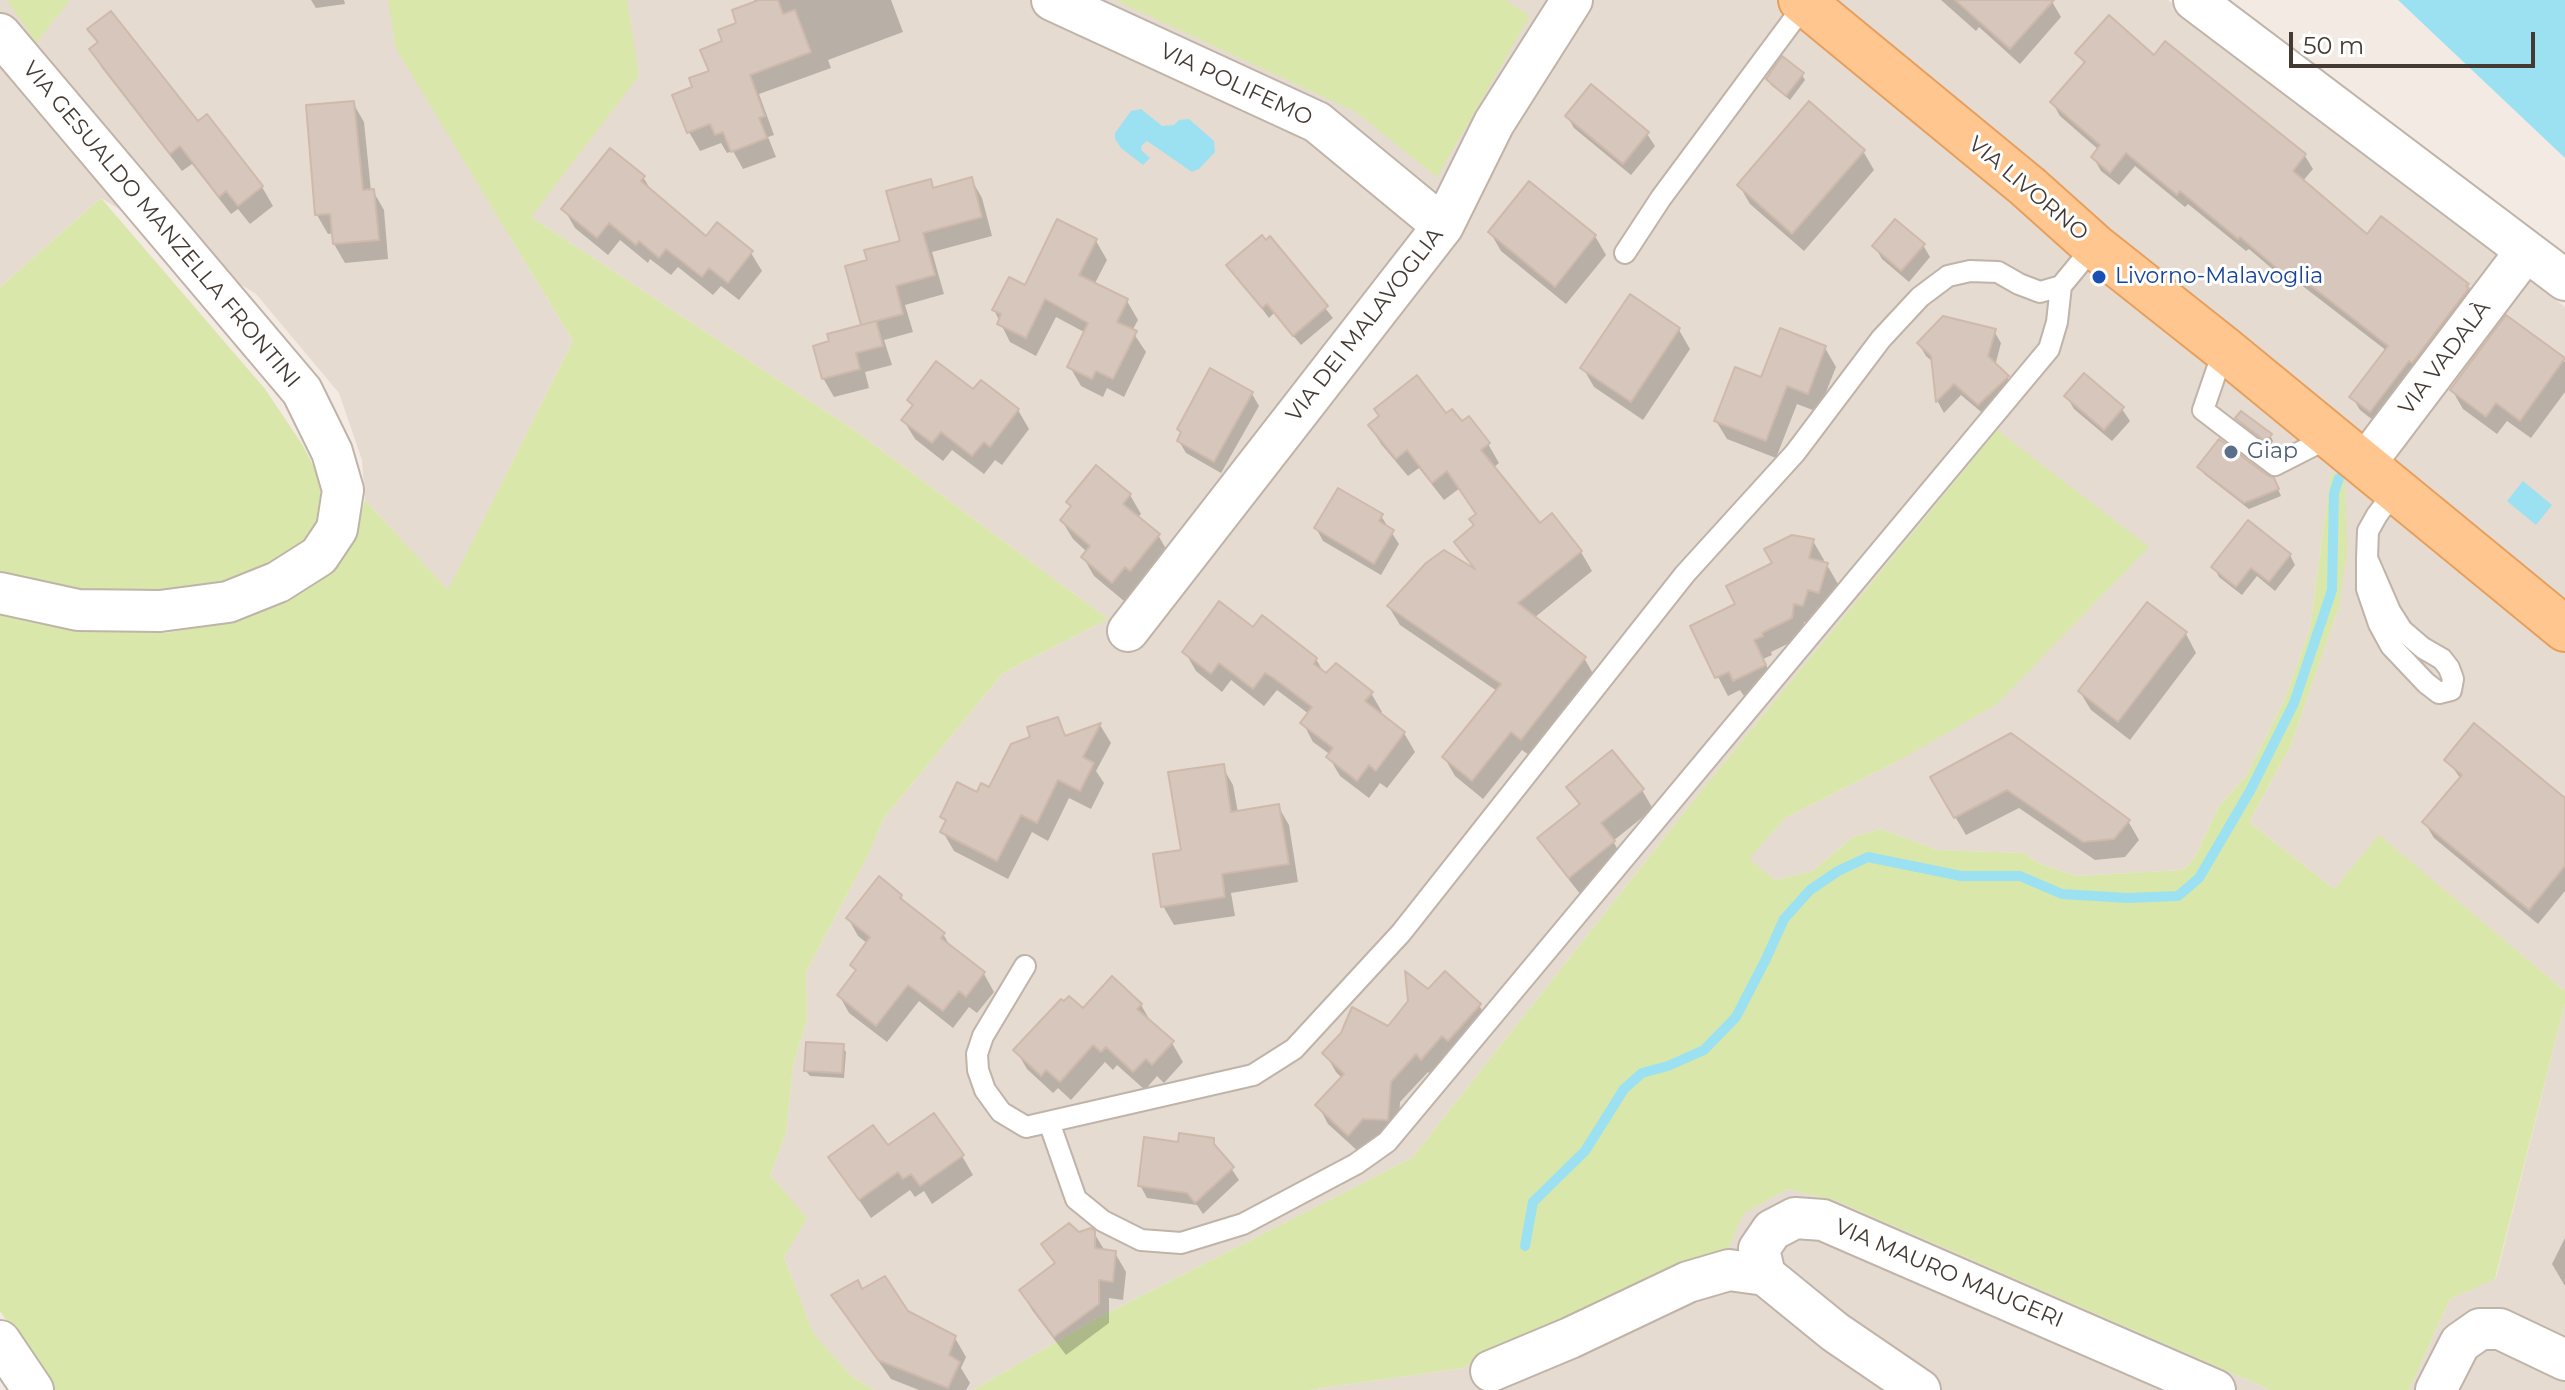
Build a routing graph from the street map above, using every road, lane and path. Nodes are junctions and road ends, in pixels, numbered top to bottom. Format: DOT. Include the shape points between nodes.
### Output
graph roads {
  1 [pos="1052,0"];
  2 [pos="1572,0"];
  3 [pos="2194,0"];
  4 [pos="1803,2"];
  5 [pos="0,34"];
  6 [pos="1443,226"];
  7 [pos="2094,246"];
  8 [pos="2526,251"];
  9 [pos="1625,253"];
  10 [pos="2565,280"];
  11 [pos="2061,286"];
  12 [pos="2224,349"];
  13 [pos="2330,437"];
  14 [pos="2380,478"];
  15 [pos="2367,558"];
  16 [pos="0,593"];
  17 [pos="2565,629"];
  18 [pos="1128,631"];
  19 [pos="1025,966"];
  20 [pos="1049,1122"];
  21 [pos="1765,1275"];
  22 [pos="0,1341"];
  23 [pos="2565,1360"];
  24 [pos="1491,1371"];
  25 [pos="33,1390"];
  26 [pos="1920,1390"];
  27 [pos="2215,1390"];
  28 [pos="2436,1390"];
  1 -- 6 [label="street, VIA POLIFEMO" via="1317,122"];
  2 -- 6 [label="street, VIA DEI MALAVOGLIA" via="1494,123"];
  3 -- 8 [label="street"];
  4 -- 7 [label="main road, VIA LIVORNO"];
  4 -- 9 [label="lane"];
  5 -- 16 [label="street, VIA GESUALDO MANZELLA FRONTINI" via="302,391 332,452 343,490 337,529 319,556 278,582 228,602 160,611 78,610"];
  6 -- 18 [label="street, VIA DEI MALAVOGLIA"];
  7 -- 11 [label="lane"];
  7 -- 12 [label="main road, VIA LIVORNO"];
  8 -- 10 [label="street"];
  8 -- 14 [label="street, VIA VADALÀ"];
  11 -- 20 [label="lane" via="2040,292 1998,272 1970,271 1948,276 1920,297 1881,339 1795,453 1685,574 1401,933 1294,1049 1253,1075"];
  11 -- 20 [label="lane" via="2049,349 1387,1142 1243,1224 1181,1243 1141,1240 1103,1221 1076,1199"];
  12 -- 13 [label="main road, VIA LIVORNO"];
  12 -- 13 [label="lane" via="2203,410 2275,465"];
  13 -- 14 [label="main road, VIA LIVORNO"];
  14 -- 15 [label="lane"];
  14 -- 17 [label="main road, VIA LIVORNO"];
  15 -- 15 [label="lane" via="2367,589 2391,646 2439,693 2451,690 2449,668 2402,630"];
  19 -- 20 [label="lane" via="983,1036 978,1070 1001,1112 1026,1127"];
  21 -- 24 [label="street" via="1729,1270 1688,1282"];
  21 -- 26 [label="street" via="1835,1332"];
  21 -- 27 [label="street, VIA MAURO MAUGERI" via="1759,1249 1772,1230 1795,1218 1823,1220"];
  22 -- 25 [label="street"];
  23 -- 28 [label="street" via="2500,1329 2480,1329 2460,1343"];
}
